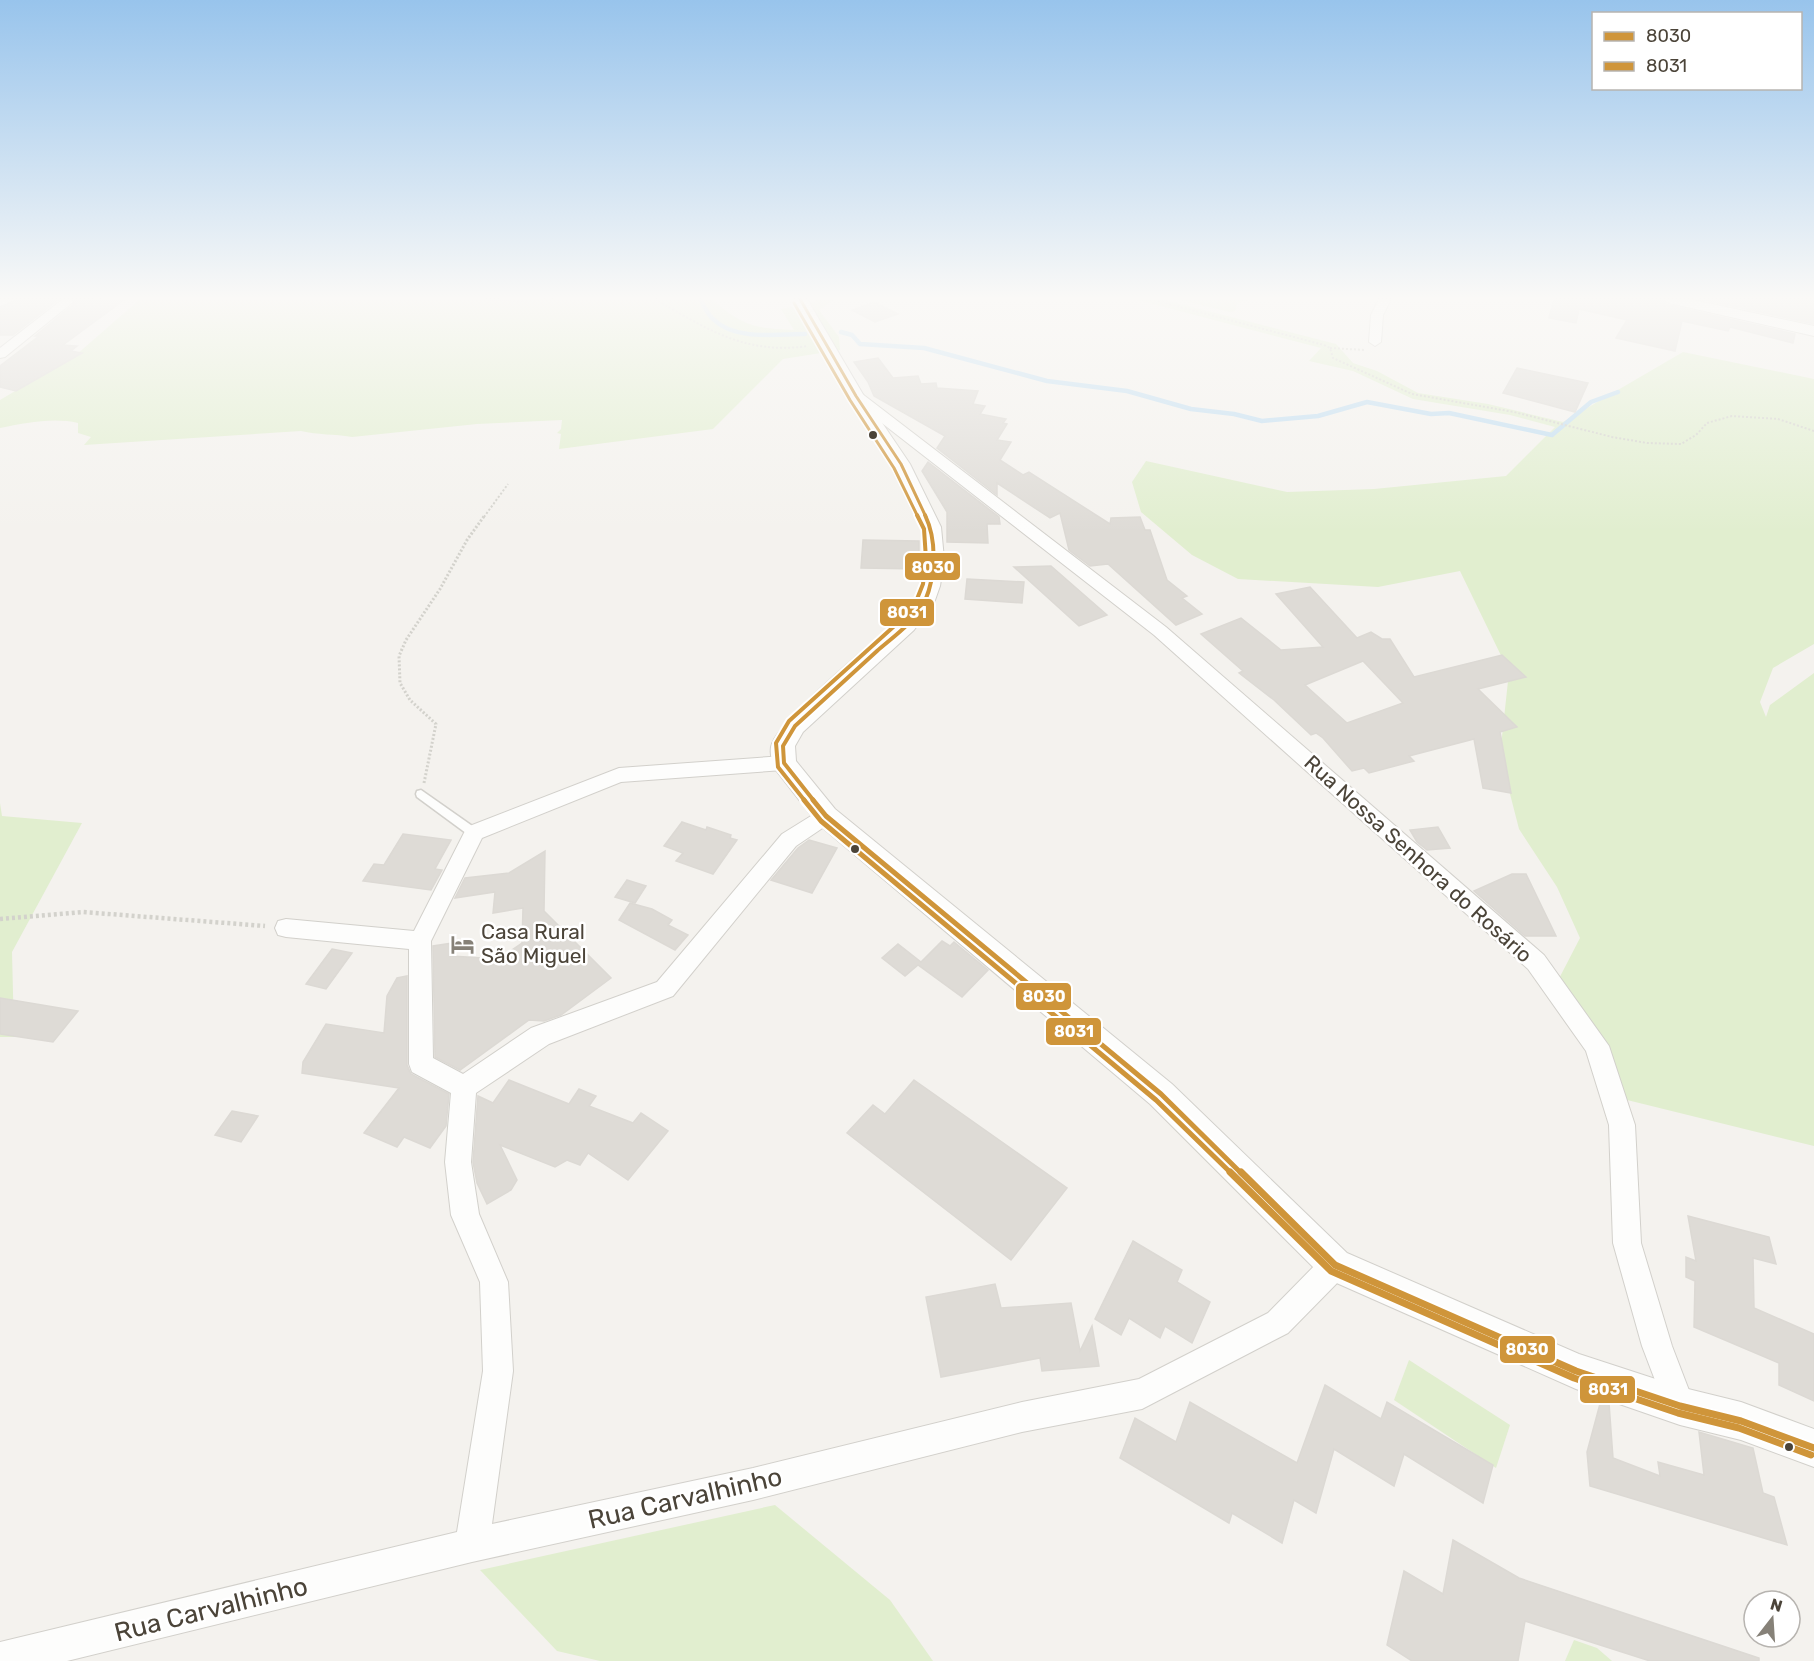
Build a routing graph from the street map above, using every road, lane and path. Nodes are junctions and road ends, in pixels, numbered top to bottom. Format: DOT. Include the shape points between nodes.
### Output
graph roads {
  1 [pos="845,377"];
  2 [pos="1377,377"];
  3 [pos="856,396"];
  4 [pos="1814,431"];
  5 [pos="932,454"];
  6 [pos="901,464"];
  7 [pos="508,484"];
  8 [pos="784,763"];
  9 [pos="421,794"];
  10 [pos="826,816"];
  11 [pos="474,833"];
  12 [pos="0,919"];
  13 [pos="286,928"];
  14 [pos="420,941"];
  15 [pos="464,1087"];
  16 [pos="1335,1266"];
  17 [pos="1680,1406"];
  18 [pos="1814,1448"];
  19 [pos="472,1545"];
  20 [pos="0,1660"];
  1 -- 3 [label="street"];
  2 -- 4 [label="path" via="1412,394 1498,408 1612,437 1666,444 1688,441 1707,423 1722,417 1762,416"];
  3 -- 5 [label="street, Rua Nossa Senhora do Rosário"];
  3 -- 6 [label="street"];
  5 -- 6 [label="street"];
  5 -- 17 [label="street, Rua Nossa Senhora do Rosário" via="1160,631 1536,962 1597,1046 1622,1125 1628,1243 1657,1346"];
  6 -- 8 [label="street" via="931,527 934,559 924,603 906,625 795,726 783,746"];
  7 -- 9 [label="path" via="467,540 399,656 400,683 410,700 436,724"];
  8 -- 10 [label="street"];
  8 -- 11 [label="street" via="619,775"];
  9 -- 11 [label="lane"];
  10 -- 15 [label="street" via="789,840 665,989 540,1036"];
  10 -- 16 [label="street" via="1161,1094"];
  11 -- 14 [label="street"];
  12 -- 13 [label="path" via="83,912"];
  13 -- 14 [label="street"];
  14 -- 15 [label="street" via="421,1064"];
  15 -- 19 [label="street" via="458,1162 465,1215 494,1282 498,1371"];
  16 -- 17 [label="street" via="1576,1371"];
  16 -- 19 [label="street, Rua Carvalhinho" via="1278,1323 1142,1394 1022,1417 753,1484"];
  17 -- 18 [label="street" via="1741,1421"];
  19 -- 20 [label="street, Rua Carvalhinho"];
}
